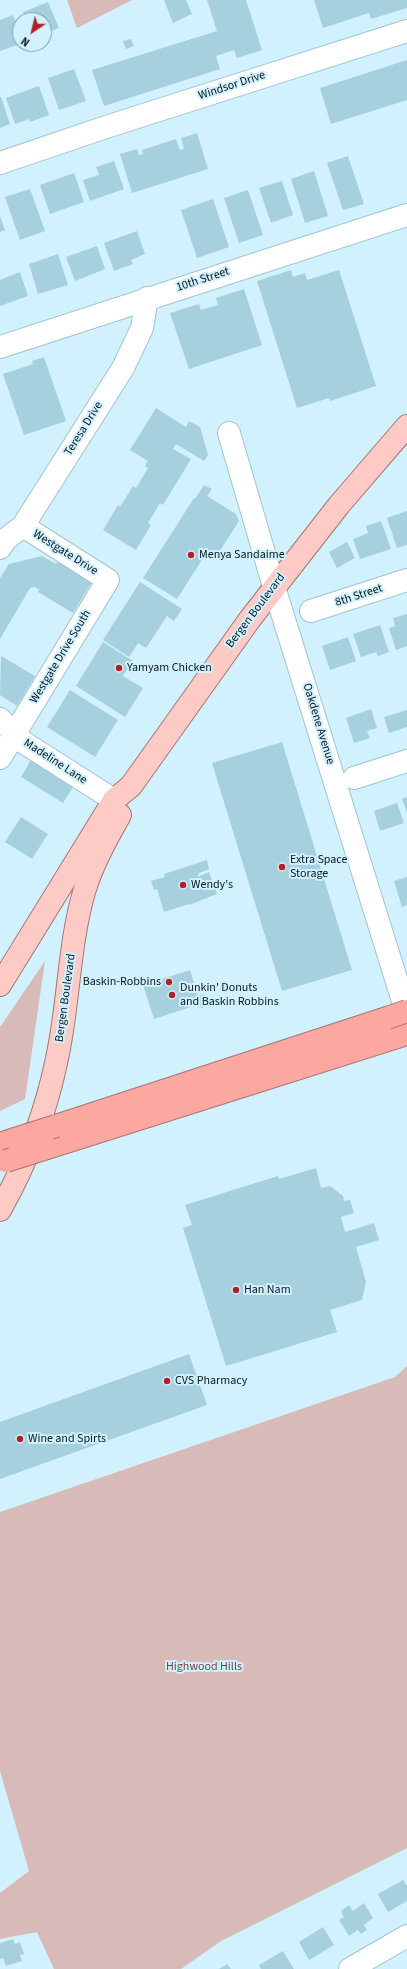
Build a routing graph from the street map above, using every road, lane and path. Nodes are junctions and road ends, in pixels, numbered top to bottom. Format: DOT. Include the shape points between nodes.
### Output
graph roads {
  1 [pos="407,31"];
  2 [pos="0,163"];
  3 [pos="407,215"];
  4 [pos="147,298"];
  5 [pos="0,348"];
  6 [pos="407,426"];
  7 [pos="229,433"];
  8 [pos="23,526"];
  9 [pos="0,548"];
  10 [pos="108,580"];
  11 [pos="407,580"];
  12 [pos="274,587"];
  13 [pos="311,611"];
  14 [pos="8,727"];
  15 [pos="0,758"];
  16 [pos="407,761"];
  17 [pos="354,778"];
  18 [pos="131,786"];
  19 [pos="114,800"];
  20 [pos="0,985"];
  21 [pos="400,1014"];
  22 [pos="401,1036"];
  23 [pos="5,1152"];
  24 [pos="0,1210"];
  25 [pos="407,1936"];
  26 [pos="350,1969"];
  1 -- 2 [label="street, Windsor Drive"];
  3 -- 4 [label="street, 10th Street"];
  4 -- 5 [label="street, 10th Street"];
  4 -- 8 [label="street, Teresa Drive" via="142,328 123,368"];
  6 -- 12 [label="main road, Bergen Boulevard" via="339,505"];
  7 -- 12 [label="street, Oakdene Avenue"];
  8 -- 9 [label="street, Teresa Drive" via="6,539"];
  8 -- 10 [label="street, Westgate Drive"];
  10 -- 14 [label="street, Westgate Drive South"];
  11 -- 13 [label="street, 8th Street"];
  12 -- 18 [label="main road, Bergen Boulevard"];
  12 -- 21 [label="street, Oakdene Avenue"];
  14 -- 15 [label="street"];
  14 -- 19 [label="street, Madeline Lane" via="23,742"];
  16 -- 17 [label="street"];
  18 -- 19 [label="main road, Bergen Boulevard"];
  18 -- 24 [label="main road, Bergen Boulevard" via="126,805 99,854 84,891 52,1083 29,1151"];
  19 -- 20 [label="main road, Bergen Boulevard"];
  21 -- 23 [label="highway, bridge" via="56,1126"];
  22 -- 23 [label="highway, bridge" via="47,1148"];
  25 -- 26 [label="street"];
}
